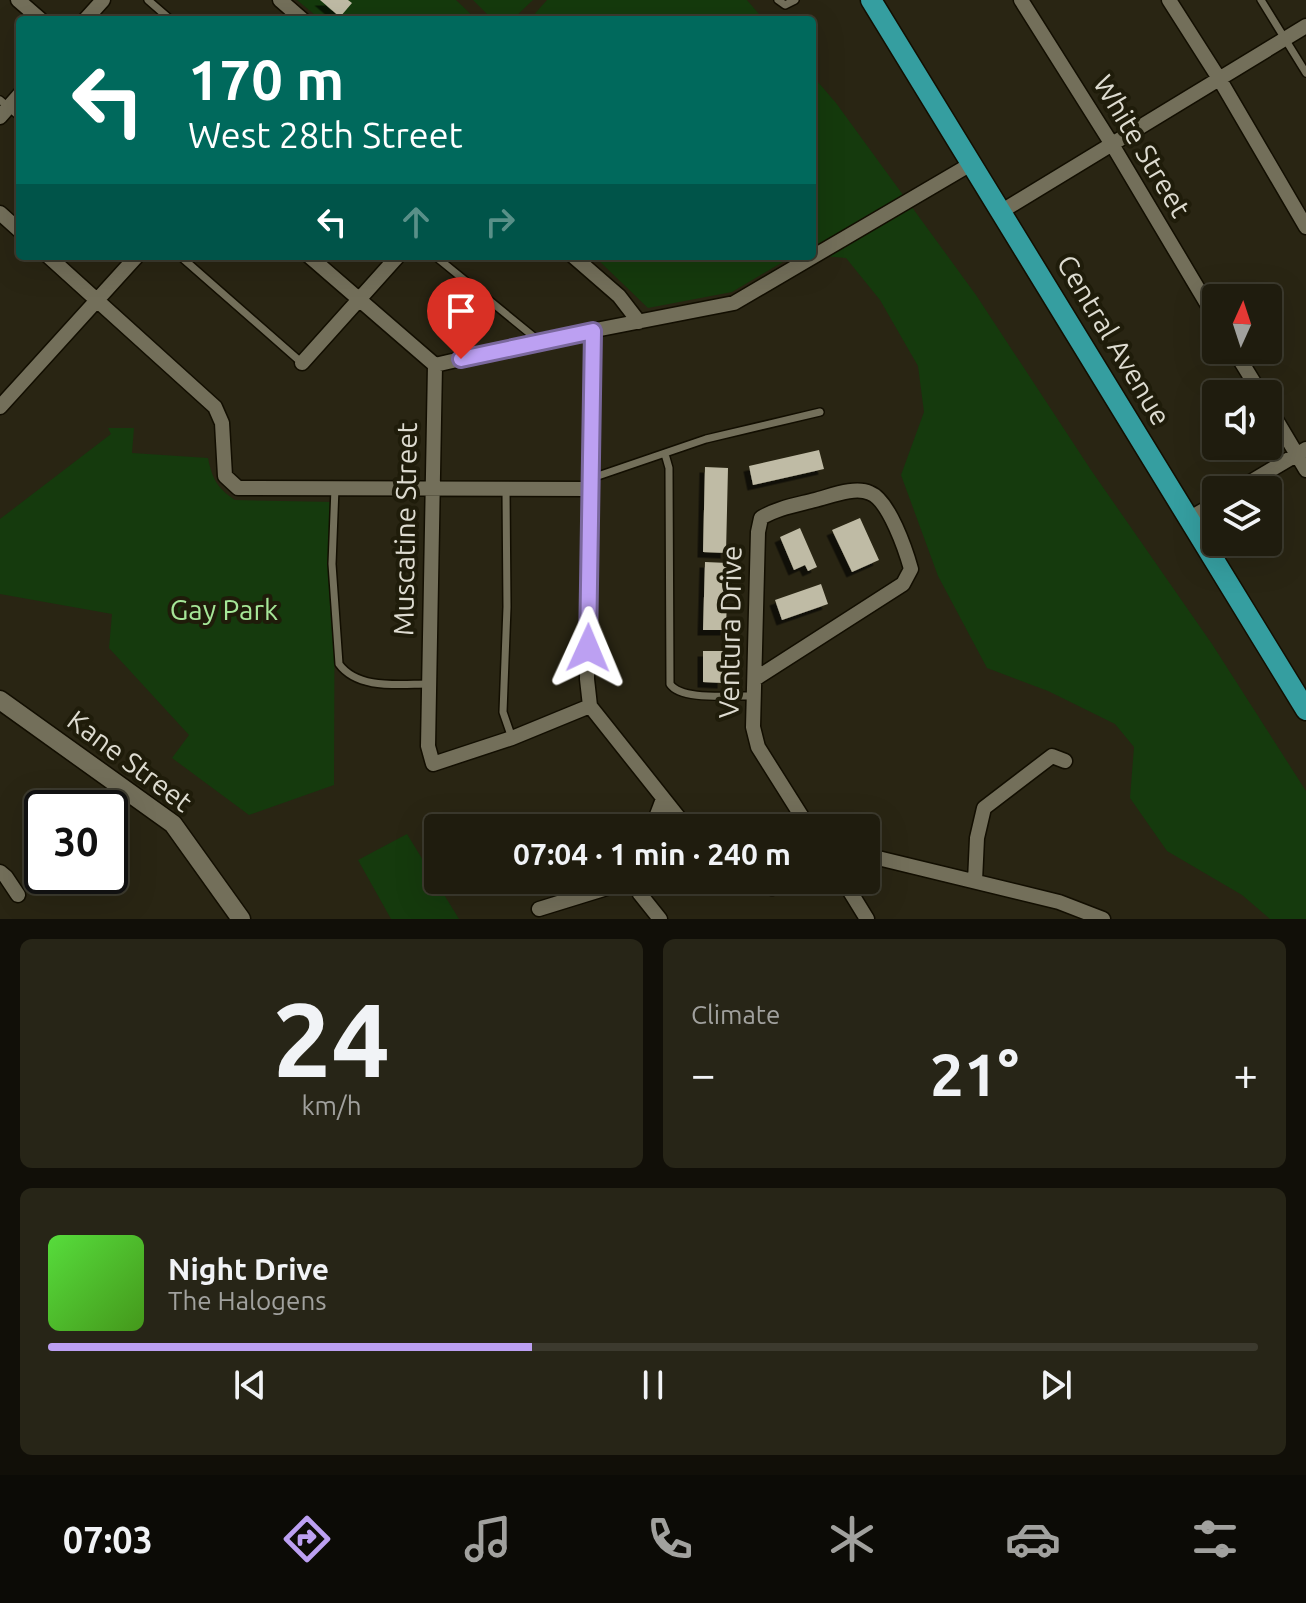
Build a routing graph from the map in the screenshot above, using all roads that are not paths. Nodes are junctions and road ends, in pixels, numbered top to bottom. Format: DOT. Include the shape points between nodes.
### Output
graph roads {
  1 [pos="18,0"];
  2 [pos="103,0"];
  3 [pos="148,0"];
  4 [pos="280,0"];
  5 [pos="778,0"];
  6 [pos="795,0"];
  7 [pos="871,0"];
  8 [pos="1021,0"];
  9 [pos="1169,0"];
  10 [pos="1261,0"];
  11 [pos="36,16"];
  12 [pos="89,16"];
  13 [pos="166,16"];
  14 [pos="298,16"];
  15 [pos="1306,26"];
  16 [pos="1285,38"];
  17 [pos="1306,73"];
  18 [pos="1220,80"];
  19 [pos="1113,146"];
  20 [pos="971,164"];
  21 [pos="1002,211"];
  22 [pos="0,213"];
  23 [pos="16,227"];
  24 [pos="1306,227"];
  25 [pos="816,255"];
  26 [pos="53,260"];
  27 [pos="134,260"];
  28 [pos="185,260"];
  29 [pos="313,260"];
  30 [pos="395,260"];
  31 [pos="440,260"];
  32 [pos="578,260"];
  33 [pos="807,260"];
  34 [pos="1202,295"];
  35 [pos="99,301"];
  36 [pos="359,301"];
  37 [pos="639,322"];
  38 [pos="593,331"];
  39 [pos="539,341"];
  40 [pos="302,363"];
  41 [pos="435,365"];
  42 [pos="0,407"];
  43 [pos="820,412"];
  44 [pos="1282,426"];
  45 [pos="1301,452"];
  46 [pos="665,454"];
  47 [pos="1306,470"];
  48 [pos="1261,476"];
  49 [pos="591,484"];
  50 [pos="335,488"];
  51 [pos="431,489"];
  52 [pos="506,489"];
  53 [pos="1202,511"];
  54 [pos="1190,518"];
  55 [pos="755,679"];
  56 [pos="428,684"];
  57 [pos="754,696"];
  58 [pos="0,700"];
  59 [pos="590,706"];
  60 [pos="1306,710"];
  61 [pos="512,738"];
  62 [pos="1065,761"];
  63 [pos="663,799"];
  64 [pos="657,814"];
  65 [pos="675,814"];
  66 [pos="800,814"];
  67 [pos="880,859"];
  68 [pos="0,872"];
  69 [pos="975,881"];
  70 [pos="596,894"];
  71 [pos="643,894"];
  72 [pos="852,894"];
  73 [pos="18,895"];
  74 [pos="543,914"];
  75 [pos="241,919"];
  76 [pos="660,919"];
  77 [pos="867,919"];
  78 [pos="1103,919"];
  1 -- 11 [label="street"];
  2 -- 12 [label="street"];
  3 -- 13 [label="lane"];
  4 -- 14 [label="street"];
  5 -- 6 [label="lane" via="785,5"];
  7 -- 20 [label="main road, Central Avenue"];
  8 -- 19 [label="street, White Street"];
  9 -- 18 [label="street"];
  10 -- 16 [label="lane"];
  15 -- 16 [label="street"];
  16 -- 17 [label="lane"];
  16 -- 18 [label="street"];
  18 -- 19 [label="street"];
  18 -- 24 [label="street"];
  19 -- 21 [label="street"];
  19 -- 34 [label="street, White Street"];
  20 -- 21 [label="main road, Central Avenue"];
  20 -- 25 [label="street"];
  21 -- 54 [label="main road, Central Avenue"];
  22 -- 23 [label="street"];
  26 -- 35 [label="street"];
  27 -- 35 [label="street"];
  28 -- 40 [label="lane"];
  29 -- 36 [label="street"];
  30 -- 36 [label="street"];
  31 -- 39 [label="lane"];
  32 -- 37 [label="street" via="619,296"];
  33 -- 37 [label="street" via="734,303"];
  35 -- 42 [label="street"];
  35 -- 50 [label="street" via="215,407 222,423 225,476 238,488"];
  36 -- 40 [label="street"];
  36 -- 41 [label="street"];
  37 -- 38 [label="street"];
  38 -- 39 [label="street"];
  38 -- 49 [label="street"];
  39 -- 41 [label="street"];
  41 -- 51 [label="street, Muscatine Street"];
  43 -- 46 [label="lane"];
  44 -- 45 [label="street"];
  45 -- 47 [label="street"];
  45 -- 48 [label="street"];
  46 -- 49 [label="lane"];
  46 -- 57 [label="lane" via="670,684 685,695"];
  49 -- 52 [label="street"];
  49 -- 59 [label="street"];
  50 -- 51 [label="street"];
  50 -- 56 [label="lane" via="332,564 339,664 347,676 363,681"];
  51 -- 52 [label="street"];
  51 -- 56 [label="street, Muscatine Street"];
  52 -- 61 [label="lane" via="503,712"];
  53 -- 54 [label="street"];
  54 -- 60 [label="main road, Central Avenue"];
  55 -- 55 [label="street, Ventura Drive" via="903,584 911,569 907,552 881,500 869,491 773,510 761,518"];
  55 -- 57 [label="street, Ventura Drive"];
  56 -- 61 [label="street, Muscatine Street" via="433,764"];
  57 -- 66 [label="street, Ventura Drive" via="758,747"];
  58 -- 75 [label="street, Kane Street" via="173,824"];
  59 -- 61 [label="street"];
  59 -- 63 [label="street"];
  62 -- 69 [label="street" via="1052,756 984,808"];
  63 -- 64 [label="street"];
  63 -- 65 [label="street"];
  67 -- 69 [label="street"];
  68 -- 73 [label="street"];
  69 -- 78 [label="street"];
  70 -- 74 [label="street"];
  71 -- 76 [label="street"];
  72 -- 77 [label="street"];
}
